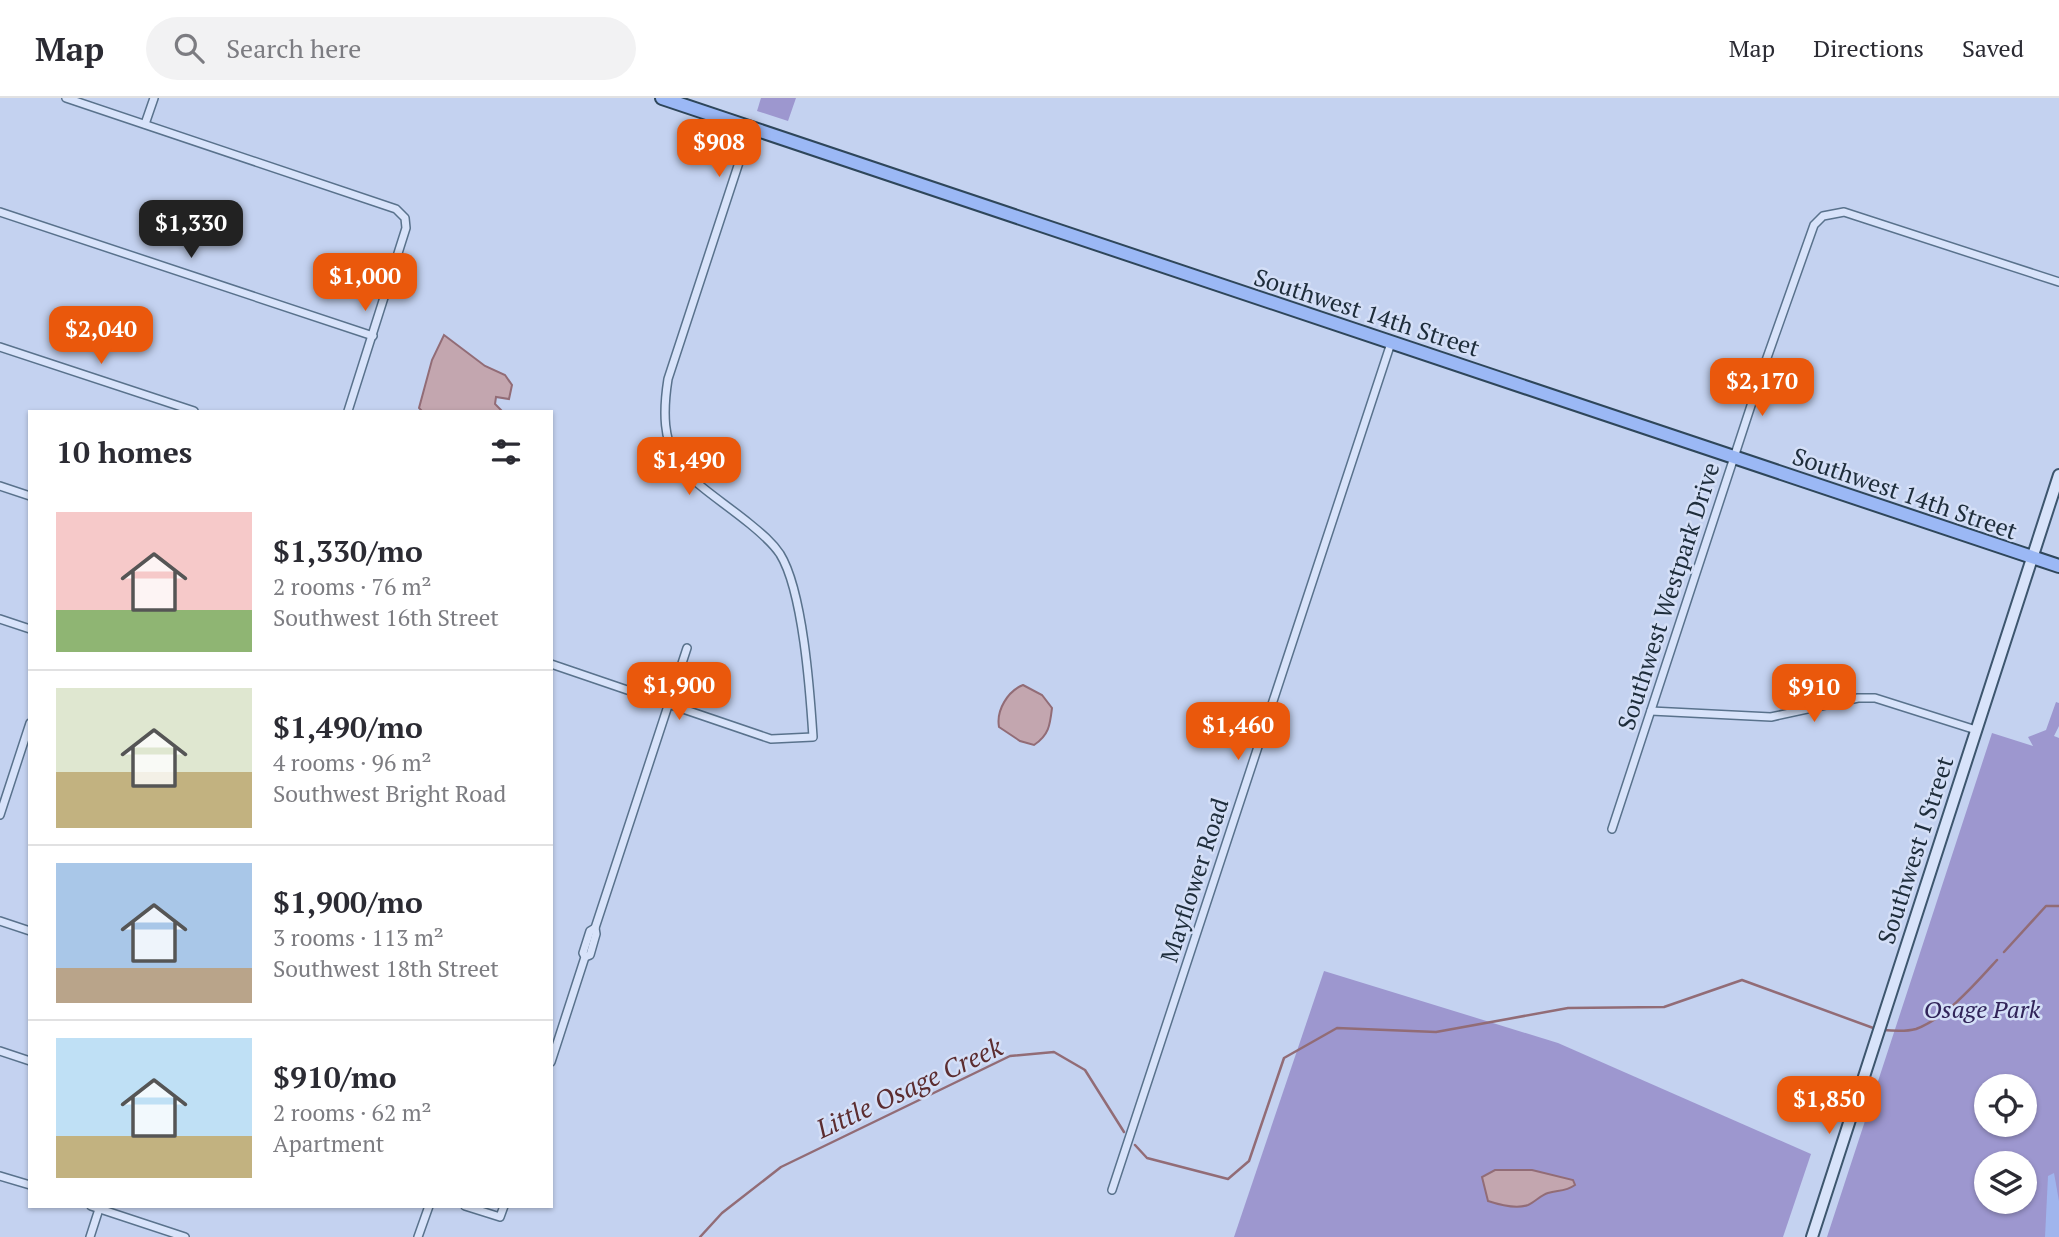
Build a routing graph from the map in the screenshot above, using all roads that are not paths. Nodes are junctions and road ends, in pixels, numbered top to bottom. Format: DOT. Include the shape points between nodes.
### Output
graph roads {
  1 [pos="66,98"];
  2 [pos="154,98"];
  3 [pos="662,98"];
  4 [pos="145,124"];
  5 [pos="750,129"];
  6 [pos="0,212"];
  7 [pos="2059,282"];
  8 [pos="373,336"];
  9 [pos="1391,342"];
  10 [pos="0,346"];
  11 [pos="191,410"];
  12 [pos="348,410"];
  13 [pos="1734,458"];
  14 [pos="2059,475"];
  15 [pos="0,486"];
  16 [pos="28,495"];
  17 [pos="2032,557"];
  18 [pos="2059,566"];
  19 [pos="0,619"];
  20 [pos="28,628"];
  21 [pos="687,648"];
  22 [pos="553,665"];
  23 [pos="669,704"];
  24 [pos="1651,711"];
  25 [pos="28,729"];
  26 [pos="1976,730"];
  27 [pos="0,816"];
  28 [pos="1612,829"];
  29 [pos="0,921"];
  30 [pos="28,930"];
  31 [pos="0,1051"];
  32 [pos="553,1056"];
  33 [pos="28,1060"];
  34 [pos="0,1176"];
  35 [pos="28,1184"];
  36 [pos="1112,1190"];
  37 [pos="97,1208"];
  38 [pos="100,1208"];
  39 [pos="428,1208"];
  40 [pos="471,1208"];
  41 [pos="503,1208"];
  42 [pos="90,1237"];
  43 [pos="185,1237"];
  44 [pos="418,1237"];
  45 [pos="1812,1237"];
  1 -- 4 [label="street"];
  2 -- 4 [label="street"];
  3 -- 5 [label="main road, Southwest 14th Street"];
  4 -- 8 [label="street" via="396,209 407,228"];
  5 -- 9 [label="main road, Southwest 14th Street"];
  5 -- 23 [label="street" via="668,379 664,406 671,446 686,475 769,540 791,578 813,737 771,739"];
  6 -- 8 [label="street"];
  7 -- 13 [label="street, Southwest Westpark Drive" via="1844,212 1823,216 1814,225"];
  8 -- 12 [label="street"];
  9 -- 13 [label="main road, Southwest 14th Street"];
  9 -- 36 [label="street, Mayflower Road"];
  10 -- 11 [label="street"];
  13 -- 17 [label="main road, Southwest 14th Street"];
  13 -- 24 [label="street, Southwest Westpark Drive"];
  14 -- 17 [label="main road, Southwest I Street"];
  15 -- 16 [label="street"];
  17 -- 18 [label="main road, Southwest 14th Street"];
  17 -- 26 [label="main road, Southwest I Street"];
  19 -- 20 [label="street"];
  21 -- 23 [label="street"];
  22 -- 23 [label="street"];
  23 -- 32 [label="street"];
  24 -- 26 [label="street" via="1771,717 1875,698"];
  24 -- 28 [label="street, Southwest Westpark Drive"];
  25 -- 27 [label="street"];
  26 -- 45 [label="main road, Southwest I Street"];
  29 -- 30 [label="street"];
  31 -- 33 [label="street"];
  34 -- 35 [label="street"];
  37 -- 42 [label="street"];
  38 -- 43 [label="street"];
  39 -- 44 [label="street"];
  40 -- 41 [label="street" via="500,1217"];
}
